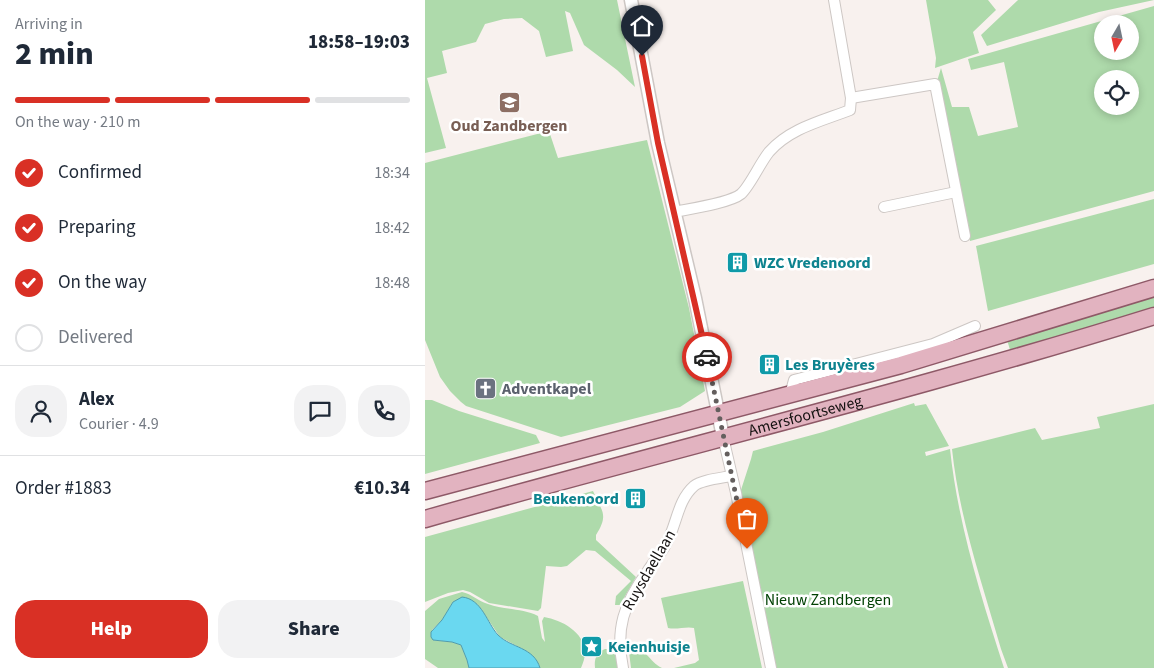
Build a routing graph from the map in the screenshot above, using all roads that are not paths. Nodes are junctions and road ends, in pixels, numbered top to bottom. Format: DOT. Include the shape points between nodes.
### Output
graph roads {
  1 [pos="631,0"];
  2 [pos="834,0"];
  3 [pos="851,98"];
  4 [pos="956,192"];
  5 [pos="884,207"];
  6 [pos="674,212"];
  7 [pos="965,236"];
  8 [pos="1154,288"];
  9 [pos="1154,316"];
  10 [pos="975,326"];
  11 [pos="789,395"];
  12 [pos="718,414"];
  13 [pos="723,437"];
  14 [pos="731,476"];
  15 [pos="425,491"];
  16 [pos="425,518"];
  17 [pos="623,668"];
  18 [pos="771,668"];
  1 -- 6 [label="street"];
  2 -- 3 [label="street"];
  3 -- 4 [label="street" via="935,84"];
  3 -- 6 [label="street" via="850,110 794,131 779,142 741,194"];
  4 -- 5 [label="street"];
  4 -- 7 [label="street"];
  6 -- 12 [label="street"];
  8 -- 11 [label="main road, Amersfoortseweg" via="980,342"];
  9 -- 13 [label="main road, Amersfoortseweg" via="1001,362"];
  10 -- 11 [label="street, Amersfoortseweg" via="933,344 794,380"];
  11 -- 12 [label="main road, Amersfoortseweg"];
  12 -- 13 [label="street"];
  12 -- 15 [label="main road, Amersfoortseweg"];
  13 -- 14 [label="street"];
  13 -- 16 [label="main road, Amersfoortseweg"];
  14 -- 17 [label="street, Ruysdaellaan" via="697,484 681,503 667,543 626,606 620,642"];
  14 -- 18 [label="street"];
}
